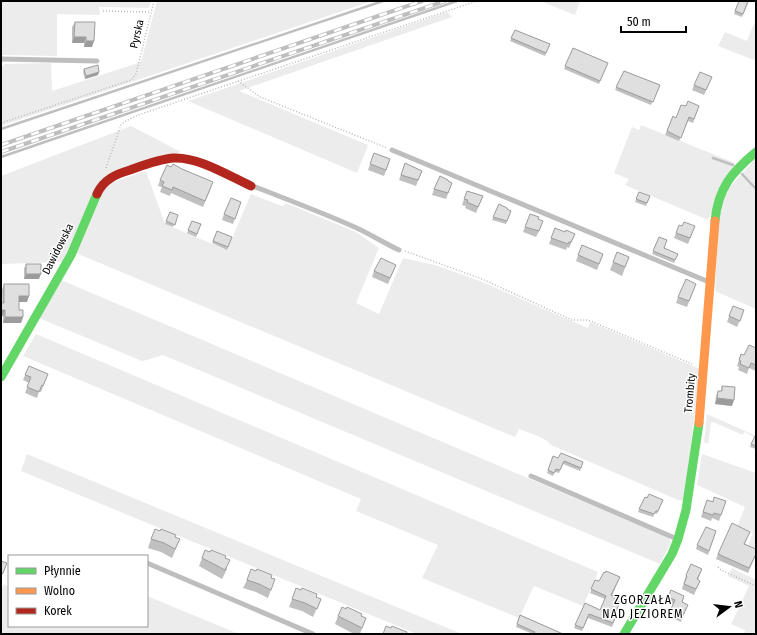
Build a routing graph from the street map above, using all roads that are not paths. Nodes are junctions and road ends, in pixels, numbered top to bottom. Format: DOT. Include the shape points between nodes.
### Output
graph roads {
  1 [pos="1,59"];
  2 [pos="97,61"];
  3 [pos="392,150"];
  4 [pos="756,152"];
  5 [pos="251,186"];
  6 [pos="399,250"];
  7 [pos="710,283"];
  8 [pos="1,377"];
  9 [pos="531,476"];
  10 [pos="678,539"];
  11 [pos="148,563"];
  12 [pos="313,634"];
  13 [pos="624,634"];
  1 -- 2 [label="lane"];
  3 -- 7 [label="lane"];
  4 -- 7 [label="street, Trombity" via="722,187 715,217"];
  5 -- 6 [label="lane" via="350,225"];
  5 -- 8 [label="street, Dawidowska" via="192,160 175,158 125,171 103,184 71,255"];
  7 -- 10 [label="street, Trombity" via="701,409 691,482"];
  9 -- 10 [label="lane"];
  10 -- 13 [label="street, Trombity"];
  11 -- 12 [label="lane"];
}
